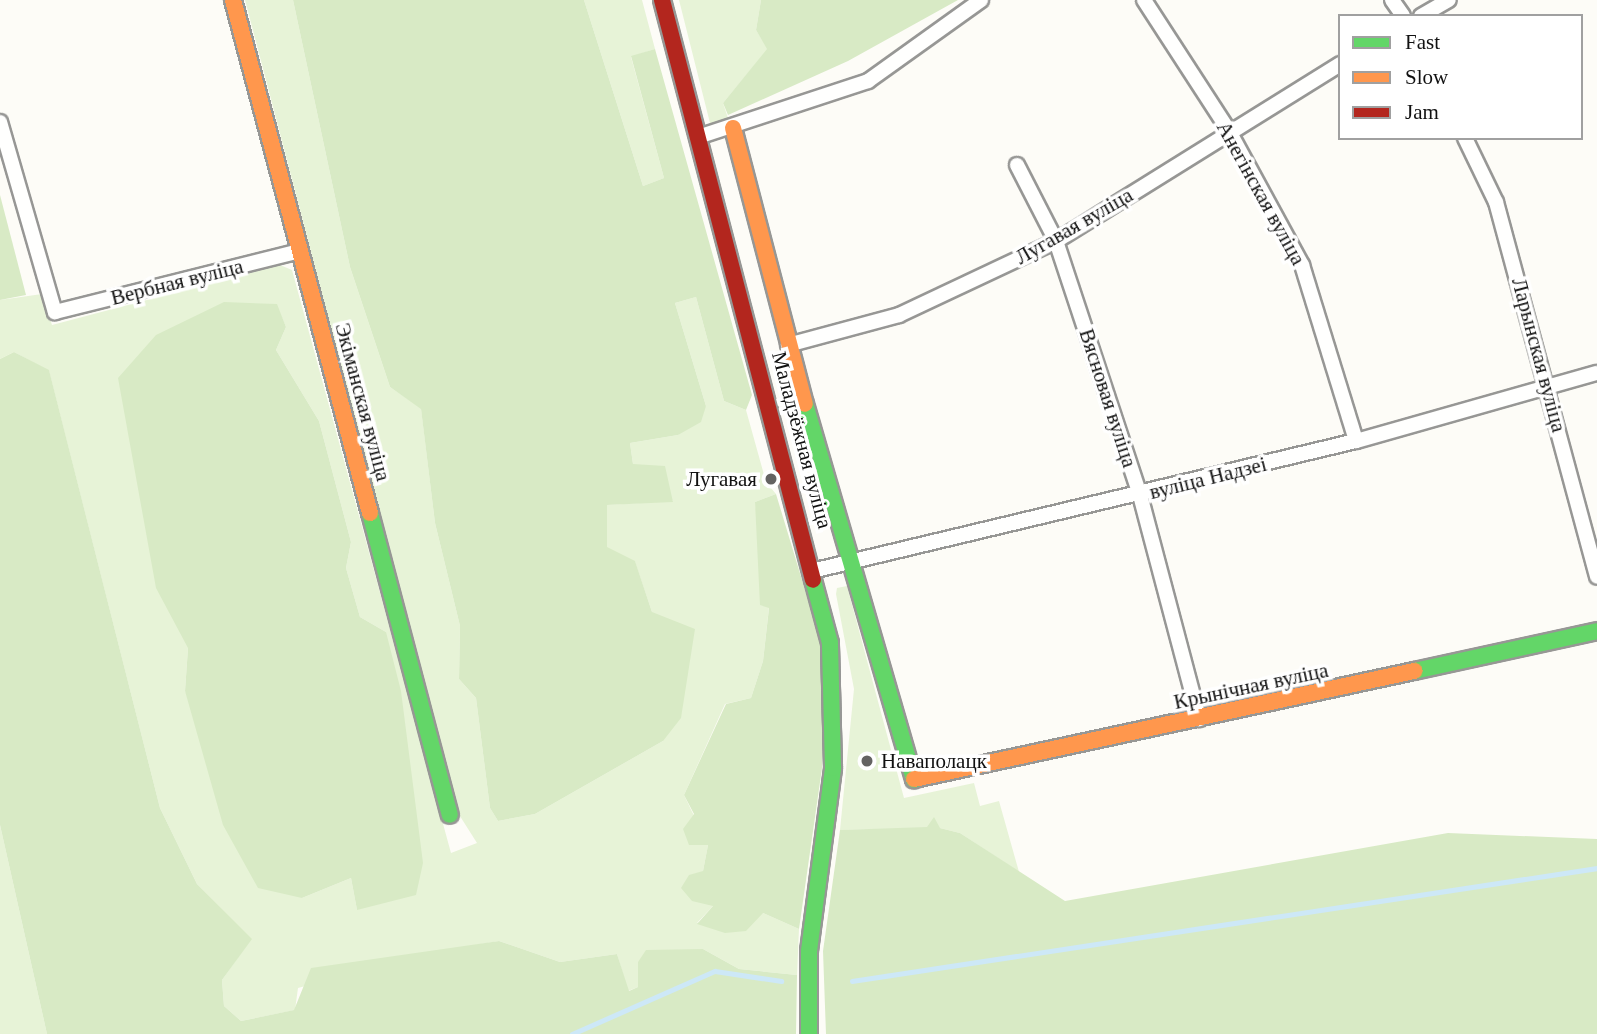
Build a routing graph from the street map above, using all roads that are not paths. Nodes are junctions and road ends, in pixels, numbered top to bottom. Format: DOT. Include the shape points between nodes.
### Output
graph roads {
  1 [pos="233,0"];
  2 [pos="662,0"];
  3 [pos="981,0"];
  4 [pos="1144,0"];
  5 [pos="1449,0"];
  6 [pos="1424,14"];
  7 [pos="1338,65"];
  8 [pos="0,122"];
  9 [pos="733,128"];
  10 [pos="1229,131"];
  11 [pos="698,137"];
  12 [pos="1466,140"];
  13 [pos="1017,165"];
  14 [pos="1056,241"];
  15 [pos="299,251"];
  16 [pos="788,345"];
  17 [pos="1597,373"];
  18 [pos="1550,390"];
  19 [pos="1356,441"];
  20 [pos="1140,495"];
  21 [pos="849,563"];
  22 [pos="816,570"];
  23 [pos="1597,577"];
  24 [pos="1597,631"];
  25 [pos="1199,719"];
  26 [pos="450,815"];
  27 [pos="809,1034"];
  1 -- 15 [label="street, Экіманская вуліца"];
  2 -- 11 [label="street, Маладзёжная вуліца"];
  3 -- 9 [label="street" via="868,81"];
  4 -- 10 [label="street, Анегінская вуліца"];
  5 -- 6 [label="street"];
  7 -- 10 [label="street, Лугавая вуліца"];
  8 -- 15 [label="street, Вербная вуліца" via="55,312"];
  9 -- 11 [label="street"];
  9 -- 16 [label="street"];
  10 -- 14 [label="street, Лугавая вуліца"];
  10 -- 19 [label="street, Анегінская вуліца" via="1302,265"];
  11 -- 22 [label="street, Маладзёжная вуліца"];
  12 -- 18 [label="street, Ларынская вуліца" via="1496,202"];
  13 -- 14 [label="street, Вясновая вуліца"];
  14 -- 16 [label="street, Лугавая вуліца" via="899,314"];
  14 -- 20 [label="street, Вясновая вуліца"];
  15 -- 26 [label="street, Экіманская вуліца"];
  16 -- 21 [label="street"];
  17 -- 18 [label="street, вуліца Надзеі"];
  18 -- 19 [label="street, вуліца Надзеі"];
  18 -- 23 [label="street, Ларынская вуліца"];
  19 -- 20 [label="street, вуліца Надзеі"];
  20 -- 21 [label="street, вуліца Надзеі"];
  20 -- 25 [label="street, Вясновая вуліца"];
  21 -- 22 [label="street, вуліца Надзеі"];
  21 -- 25 [label="street, Крынічная вуліца" via="913,779"];
  22 -- 27 [label="street, Маладзёжная вуліца" via="835,700 815,899"];
  24 -- 25 [label="street, Крынічная вуліца"];
}
